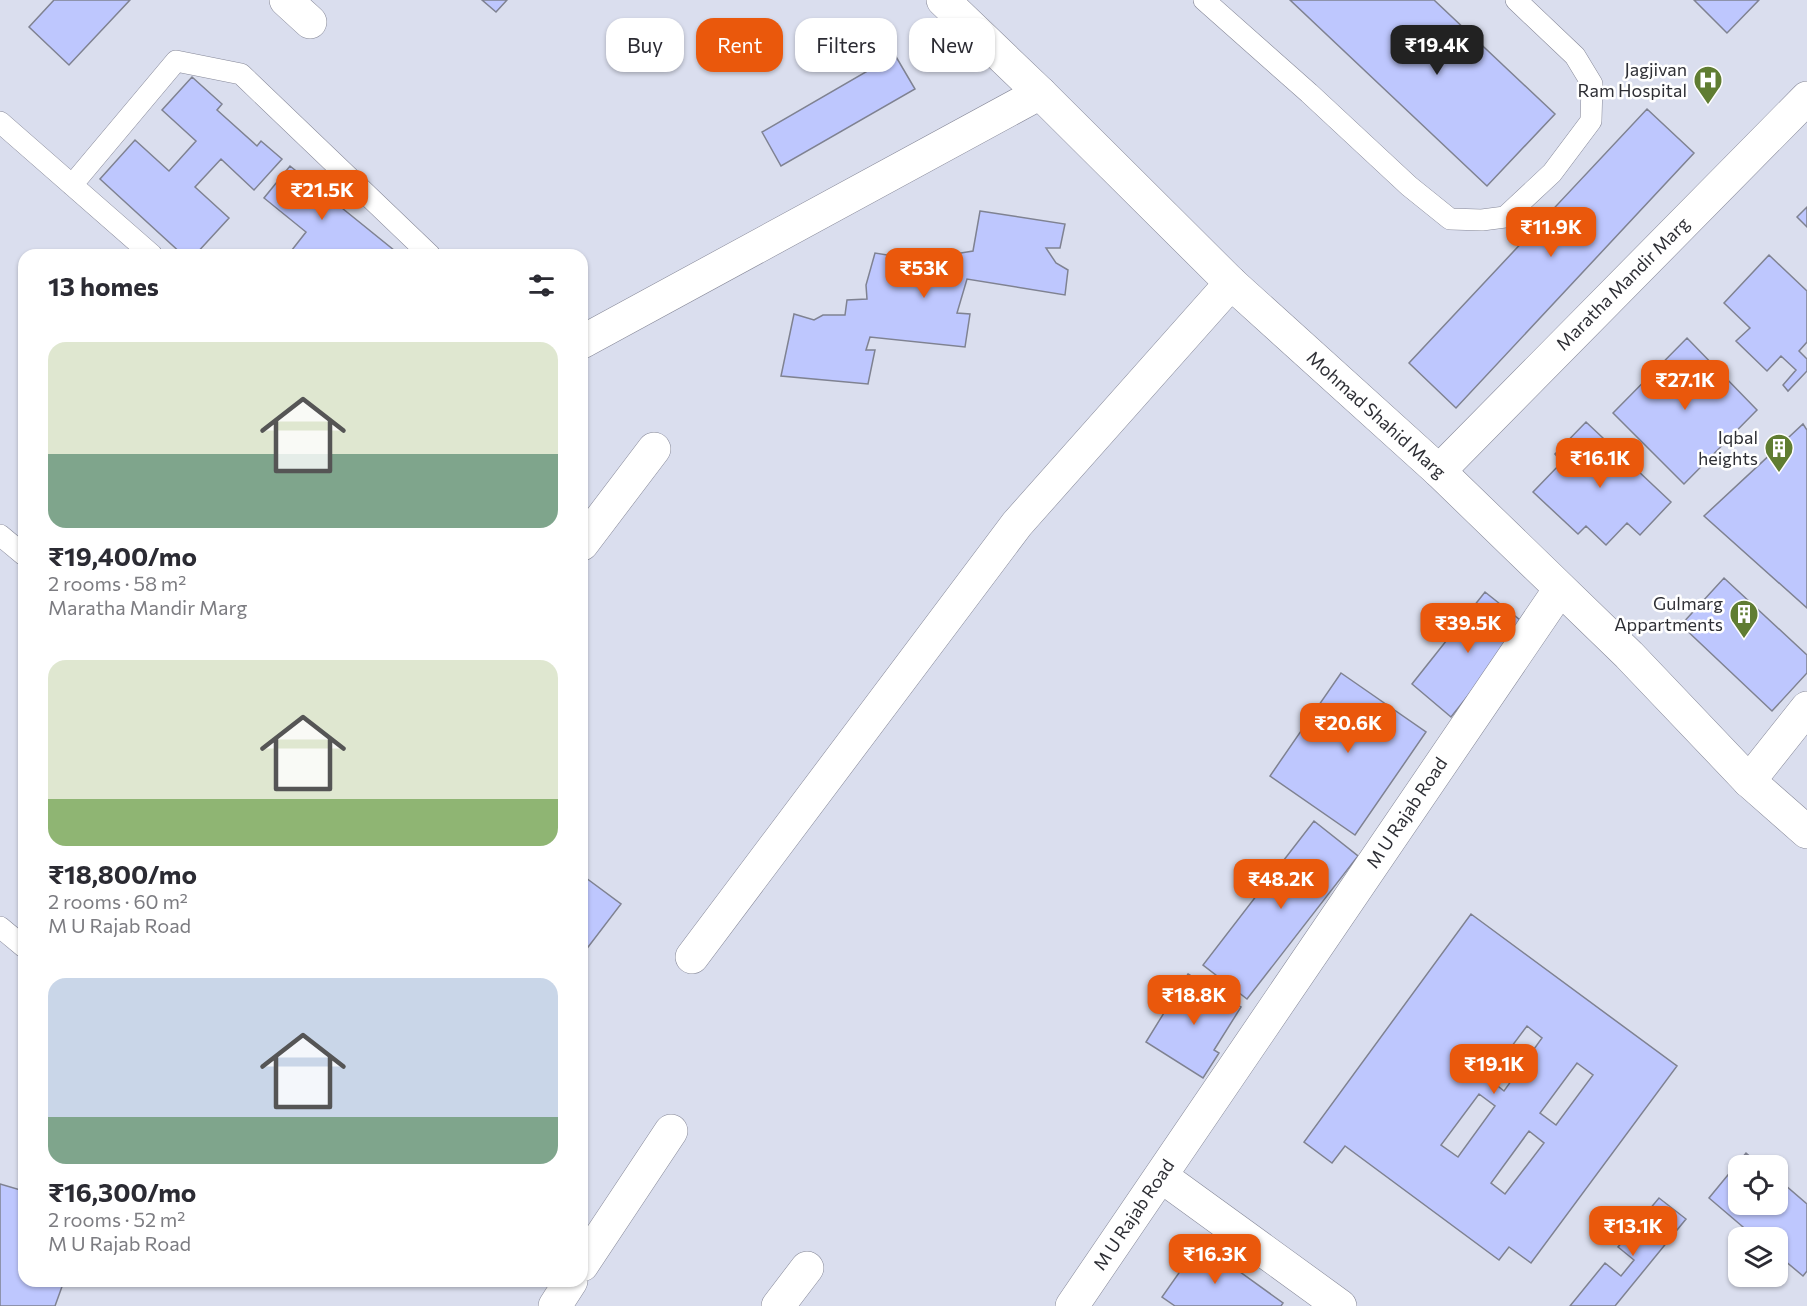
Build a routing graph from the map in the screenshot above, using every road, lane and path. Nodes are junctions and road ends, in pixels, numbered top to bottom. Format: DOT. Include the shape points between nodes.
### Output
graph roads {
  1 [pos="286,0"];
  2 [pos="943,0"];
  3 [pos="1204,0"];
  4 [pos="1516,0"];
  5 [pos="310,22"];
  6 [pos="1040,93"];
  7 [pos="1807,98"];
  8 [pos="0,122"];
  9 [pos="72,185"];
  10 [pos="145,249"];
  11 [pos="424,249"];
  12 [pos="1231,283"];
  13 [pos="588,339"];
  14 [pos="654,449"];
  15 [pos="1438,471"];
  16 [pos="0,535"];
  17 [pos="588,536"];
  18 [pos="18,550"];
  19 [pos="1560,589"];
  20 [pos="1807,708"];
  21 [pos="1749,781"];
  22 [pos="1807,832"];
  23 [pos="0,927"];
  24 [pos="18,942"];
  25 [pos="692,957"];
  26 [pos="671,1131"];
  27 [pos="1161,1176"];
  28 [pos="588,1256"];
  29 [pos="807,1268"];
  30 [pos="567,1287"];
  31 [pos="1080,1303"];
  32 [pos="555,1306"];
  33 [pos="778,1306"];
  34 [pos="1340,1306"];
  1 -- 5 [label="street"];
  2 -- 6 [label="street, Mohmad Shahid Marg"];
  3 -- 4 [label="lane" via="1433,206 1450,219 1482,220 1505,217 1552,173 1591,121 1592,84 1575,56"];
  6 -- 12 [label="street, Mohmad Shahid Marg"];
  6 -- 13 [label="street"];
  7 -- 15 [label="street, Maratha Mandir Marg"];
  8 -- 9 [label="lane"];
  9 -- 10 [label="lane"];
  9 -- 11 [label="lane" via="176,61 241,74"];
  12 -- 15 [label="street, Mohmad Shahid Marg"];
  12 -- 25 [label="street" via="1017,524"];
  14 -- 17 [label="street"];
  15 -- 19 [label="street, Mohmad Shahid Marg"];
  16 -- 18 [label="lane"];
  19 -- 21 [label="street, Mohmad Shahid Marg"];
  19 -- 27 [label="street, M U Rajab Road"];
  20 -- 21 [label="street"];
  21 -- 22 [label="street, Mohmad Shahid Marg"];
  23 -- 24 [label="lane"];
  26 -- 28 [label="street"];
  27 -- 31 [label="street, M U Rajab Road"];
  27 -- 34 [label="street"];
  29 -- 33 [label="street"];
  30 -- 32 [label="street"];
}
